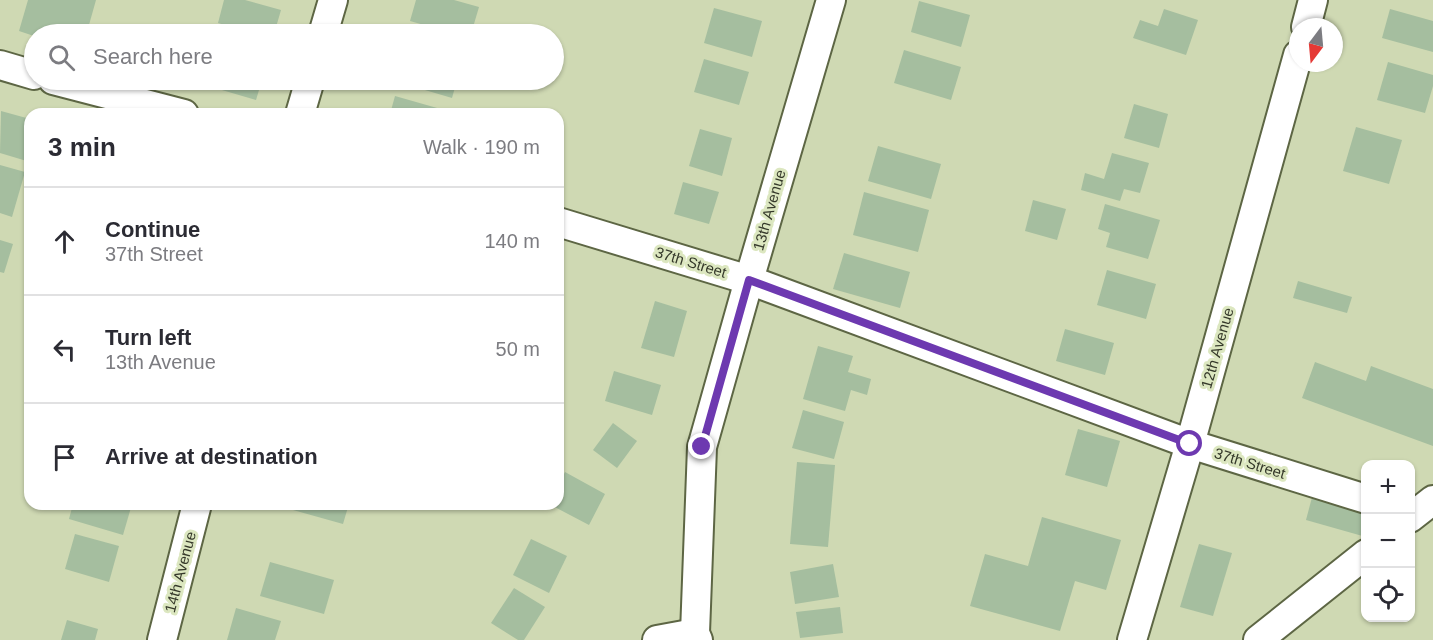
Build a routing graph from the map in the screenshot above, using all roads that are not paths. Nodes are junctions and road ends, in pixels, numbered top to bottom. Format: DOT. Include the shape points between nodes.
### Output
graph roads {
  1 [pos="333,0"];
  2 [pos="831,0"];
  3 [pos="1313,0"];
  4 [pos="1308,18"];
  5 [pos="326,24"];
  6 [pos="0,65"];
  7 [pos="24,72"];
  8 [pos="1293,72"];
  9 [pos="92,90"];
  10 [pos="307,90"];
  11 [pos="161,108"];
  12 [pos="302,108"];
  13 [pos="564,224"];
  14 [pos="749,280"];
  15 [pos="1190,444"];
  16 [pos="1361,498"];
  17 [pos="195,510"];
  18 [pos="1361,557"];
  19 [pos="697,636"];
  20 [pos="162,640"];
  21 [pos="657,640"];
  22 [pos="1132,640"];
  23 [pos="1258,640"];
  1 -- 5 [label="street"];
  2 -- 14 [label="street, 13th Avenue"];
  3 -- 4 [label="street"];
  6 -- 7 [label="street"];
  8 -- 15 [label="street, 12th Avenue"];
  9 -- 11 [label="street"];
  10 -- 12 [label="street"];
  13 -- 14 [label="street, 37th Street"];
  14 -- 15 [label="street, 37th Street"];
  14 -- 19 [label="street, 13th Avenue" via="702,447"];
  15 -- 16 [label="street, 37th Street"];
  15 -- 22 [label="street, 12th Avenue"];
  17 -- 20 [label="street, 14th Avenue"];
  18 -- 23 [label="street"];
  19 -- 21 [label="street, 13th Avenue"];
}
